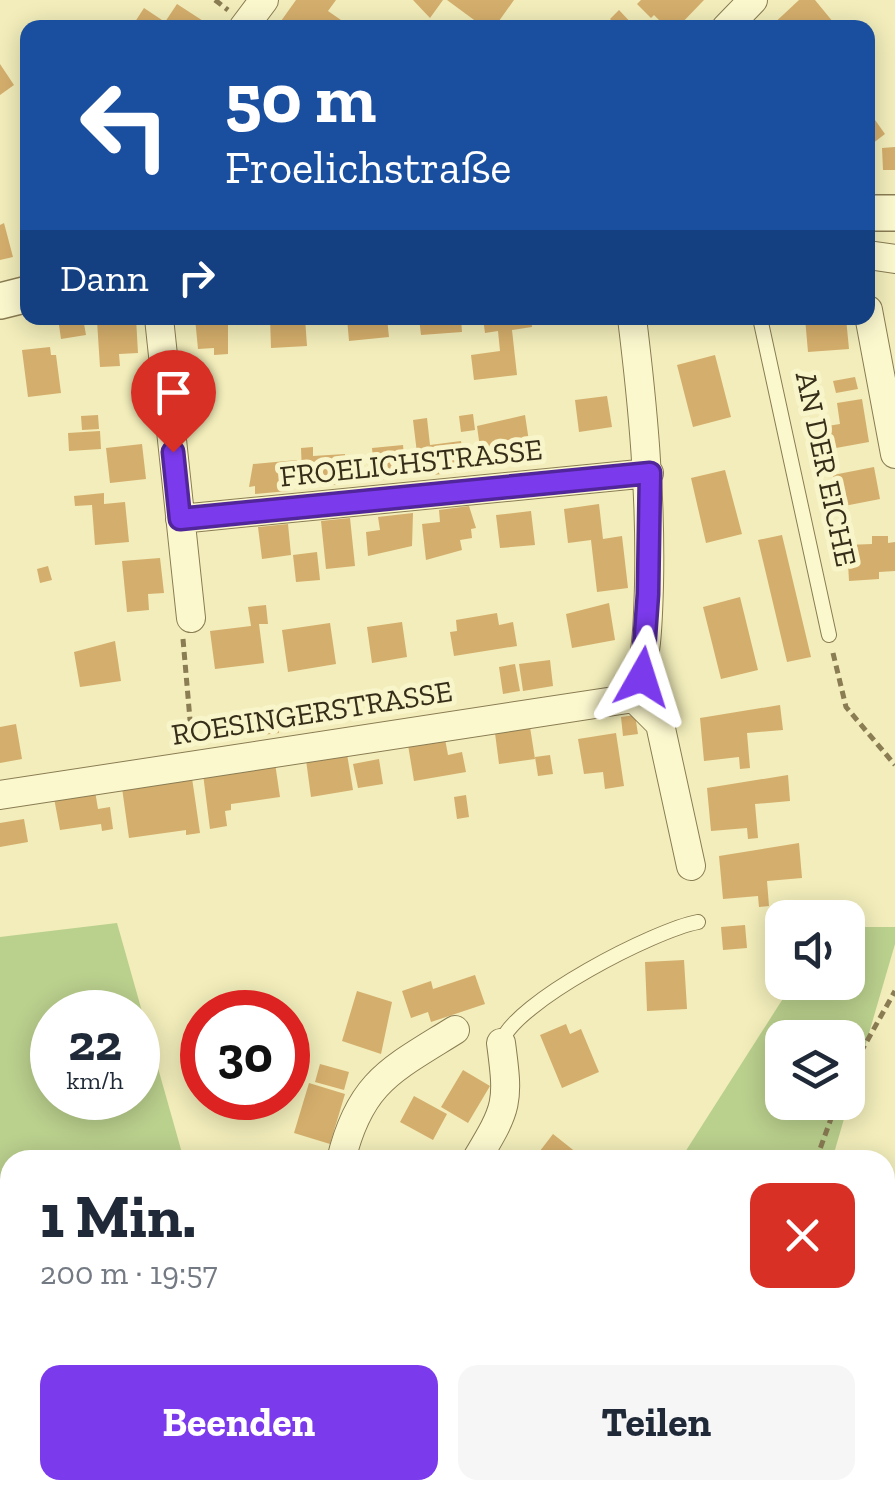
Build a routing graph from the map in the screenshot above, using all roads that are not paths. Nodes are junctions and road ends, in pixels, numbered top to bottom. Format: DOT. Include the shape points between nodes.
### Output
graph roads {
  1 [pos="753,0"];
  2 [pos="734,20"];
  3 [pos="160,325"];
  4 [pos="633,325"];
  5 [pos="762,325"];
  6 [pos="871,325"];
  7 [pos="895,454"];
  8 [pos="650,473"];
  9 [pos="180,519"];
  10 [pos="191,618"];
  11 [pos="829,635"];
  12 [pos="634,698"];
  13 [pos="0,795"];
  14 [pos="691,866"];
  15 [pos="698,922"];
  16 [pos="455,1030"];
  17 [pos="501,1043"];
  18 [pos="343,1150"];
  19 [pos="481,1150"];
  1 -- 2 [label="street"];
  3 -- 9 [label="street"];
  4 -- 8 [label="street"];
  5 -- 11 [label="lane, AN DER EICHE"];
  6 -- 7 [label="street"];
  8 -- 9 [label="street, FROELICHSTRASSE"];
  8 -- 12 [label="street" via="644,656"];
  9 -- 10 [label="street"];
  12 -- 13 [label="street, ROESINGERSTRASSE"];
  12 -- 14 [label="street" via="660,724"];
  15 -- 17 [label="lane" via="642,941 546,998 505,1030"];
  16 -- 18 [label="street" via="375,1084"];
  17 -- 19 [label="street" via="506,1101"];
}
